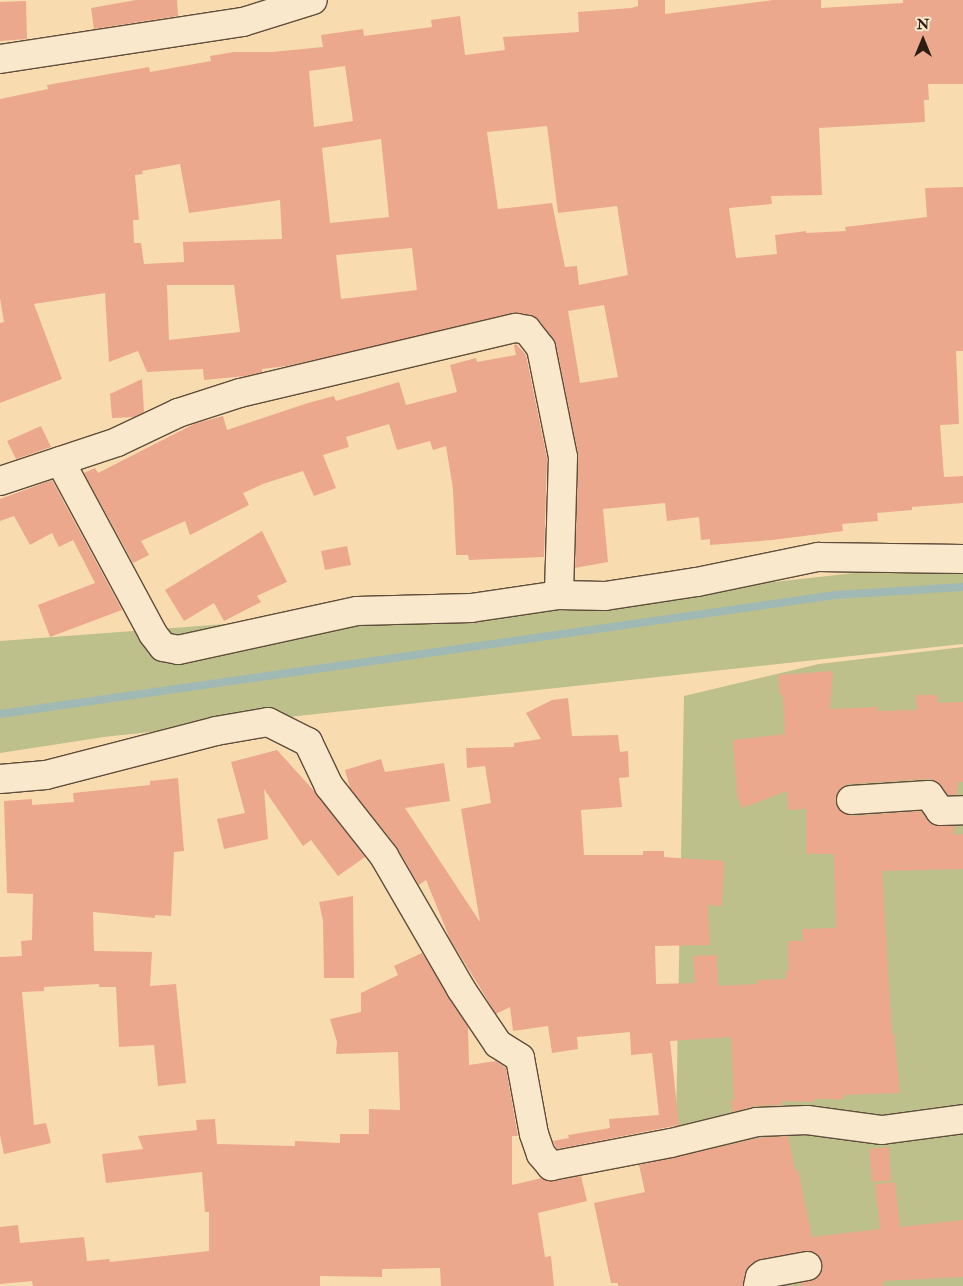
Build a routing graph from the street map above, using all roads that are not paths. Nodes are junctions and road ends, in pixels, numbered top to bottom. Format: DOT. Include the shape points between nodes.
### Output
graph roads {
  1 [pos="313,0"];
  2 [pos="0,59"];
  3 [pos="60,461"];
  4 [pos="0,480"];
  5 [pos="963,559"];
  6 [pos="559,595"];
  7 [pos="0,779"];
  8 [pos="851,800"];
  9 [pos="963,810"];
  10 [pos="963,1119"];
  11 [pos="807,1266"];
  12 [pos="758,1286"];
  1 -- 2 [label="street" via="243,22"];
  3 -- 4 [label="street"];
  3 -- 6 [label="street" via="162,647 178,650 357,611 471,608"];
  3 -- 6 [label="street" via="117,442 178,413 240,394 488,333 516,328 527,330 541,348 563,457"];
  5 -- 6 [label="street" via="818,557 688,584 605,596"];
  7 -- 10 [label="street" via="46,775 216,731 268,722 308,742 329,786 384,856 461,989 498,1044 520,1058 534,1134 541,1154 551,1166 671,1143 757,1122 807,1120 882,1130"];
  8 -- 9 [label="street" via="929,795 940,811"];
  11 -- 12 [label="street" via="764,1274 760,1276"];
}
